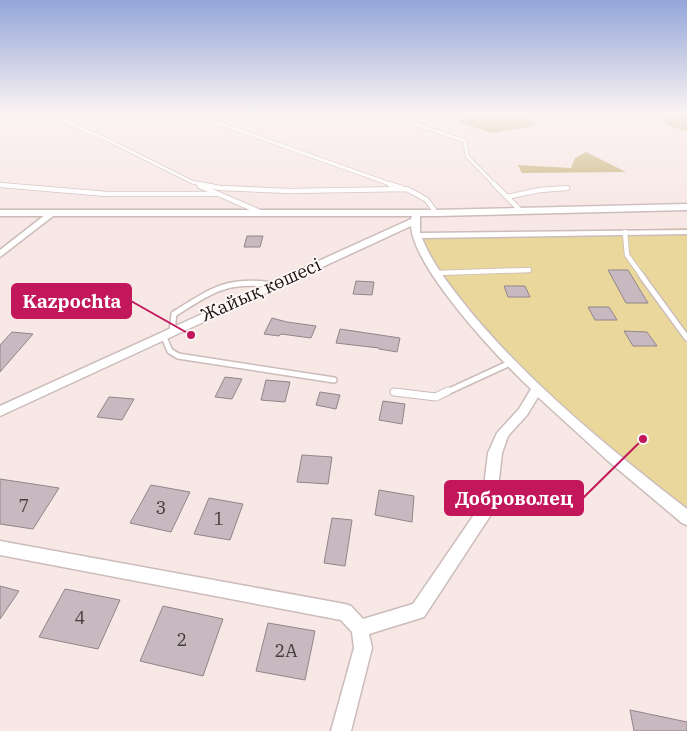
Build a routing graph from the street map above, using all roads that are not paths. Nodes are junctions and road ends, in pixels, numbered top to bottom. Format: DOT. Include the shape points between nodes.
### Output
graph roads {
  1 [pos="122,147"];
  2 [pos="286,147"];
  3 [pos="466,147"];
  4 [pos="192,182"];
  5 [pos="0,185"];
  6 [pos="567,188"];
  7 [pos="407,190"];
  8 [pos="215,194"];
  9 [pos="507,198"];
  10 [pos="687,207"];
  11 [pos="521,211"];
  12 [pos="0,213"];
  13 [pos="54,213"];
  14 [pos="262,213"];
  15 [pos="436,213"];
  16 [pos="415,217"];
  17 [pos="625,232"];
  18 [pos="687,232"];
  19 [pos="418,236"];
  20 [pos="0,254"];
  21 [pos="529,270"];
  22 [pos="437,274"];
  23 [pos="272,285"];
  24 [pos="167,333"];
  25 [pos="687,338"];
  26 [pos="510,363"];
  27 [pos="334,380"];
  28 [pos="537,389"];
  29 [pos="394,392"];
  30 [pos="0,411"];
  31 [pos="687,518"];
  32 [pos="0,548"];
  33 [pos="360,628"];
  34 [pos="341,731"];
  1 -- 4 [label="lane"];
  2 -- 7 [label="lane"];
  3 -- 9 [label="lane" via="467,156"];
  4 -- 7 [label="lane" via="220,188 290,191"];
  4 -- 8 [label="lane"];
  5 -- 8 [label="lane" via="107,194"];
  6 -- 9 [label="lane"];
  7 -- 15 [label="lane" via="427,200"];
  8 -- 14 [label="lane"];
  9 -- 11 [label="lane"];
  10 -- 11 [label="main road"];
  11 -- 15 [label="main road"];
  12 -- 13 [label="main road"];
  13 -- 14 [label="main road"];
  13 -- 20 [label="street"];
  14 -- 16 [label="main road"];
  15 -- 16 [label="main road"];
  16 -- 19 [label="street"];
  16 -- 23 [label="street, Жайық көшесі"];
  17 -- 18 [label="street"];
  17 -- 19 [label="street"];
  17 -- 25 [label="lane" via="627,255"];
  19 -- 22 [label="street" via="421,248"];
  21 -- 22 [label="lane"];
  22 -- 26 [label="street" via="453,299"];
  23 -- 24 [label="street, Жайық көшесі"];
  23 -- 24 [label="lane" via="257,282 220,285 174,314"];
  24 -- 27 [label="lane" via="170,351 178,356"];
  24 -- 30 [label="street, Жайық көшесі"];
  26 -- 28 [label="street"];
  26 -- 29 [label="lane" via="436,397"];
  28 -- 31 [label="street" via="632,476"];
  28 -- 33 [label="street" via="523,412 503,433 495,452 489,505 418,612"];
  32 -- 33 [label="street" via="345,612"];
  33 -- 34 [label="street" via="363,648"];
}
